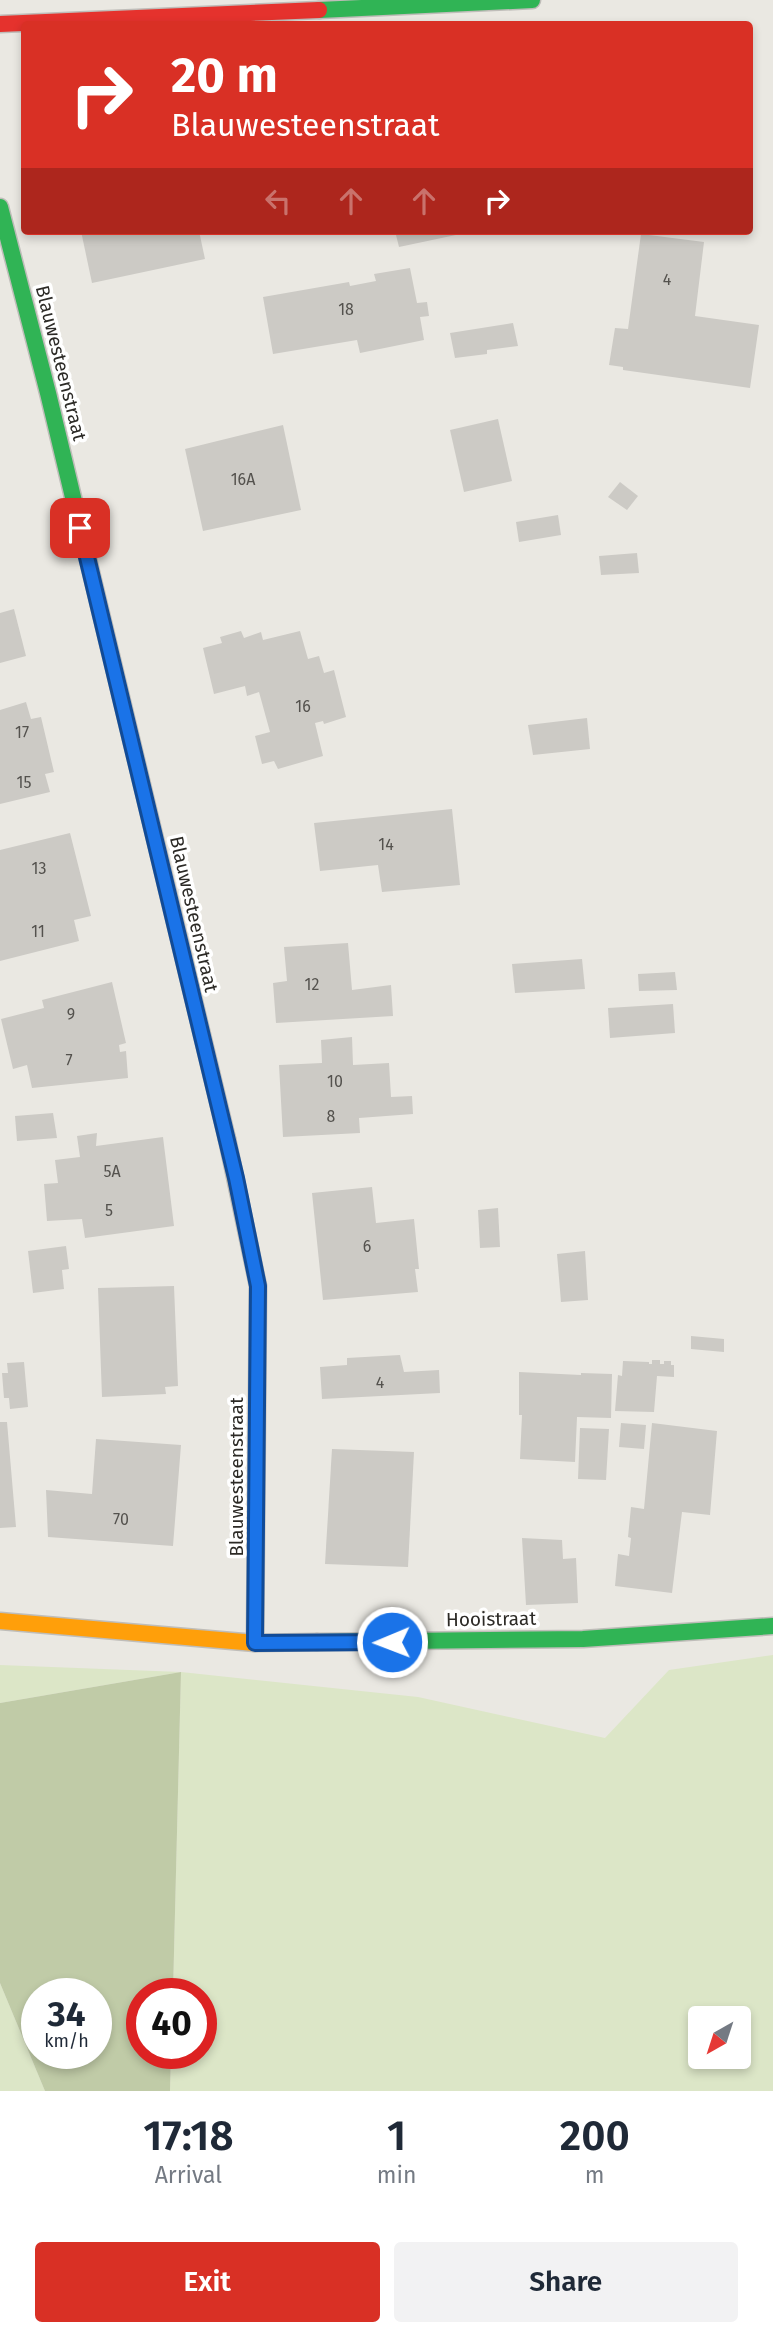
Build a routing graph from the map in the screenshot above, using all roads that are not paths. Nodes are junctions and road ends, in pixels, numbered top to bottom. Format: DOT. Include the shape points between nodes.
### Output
graph roads {
  1 [pos="532,0"];
  2 [pos="66,21"];
  3 [pos="21,23"];
  4 [pos="0,24"];
  5 [pos="0,206"];
  6 [pos="0,1621"];
  7 [pos="773,1626"];
  8 [pos="255,1643"];
  1 -- 2 [label="street"];
  3 -- 4 [label="street"];
  5 -- 8 [label="street, Blauwesteenstraat" via="223,1124 258,1286"];
  6 -- 8 [label="street, Hooistraat"];
  7 -- 8 [label="street, Hooistraat" via="583,1639"];
}
